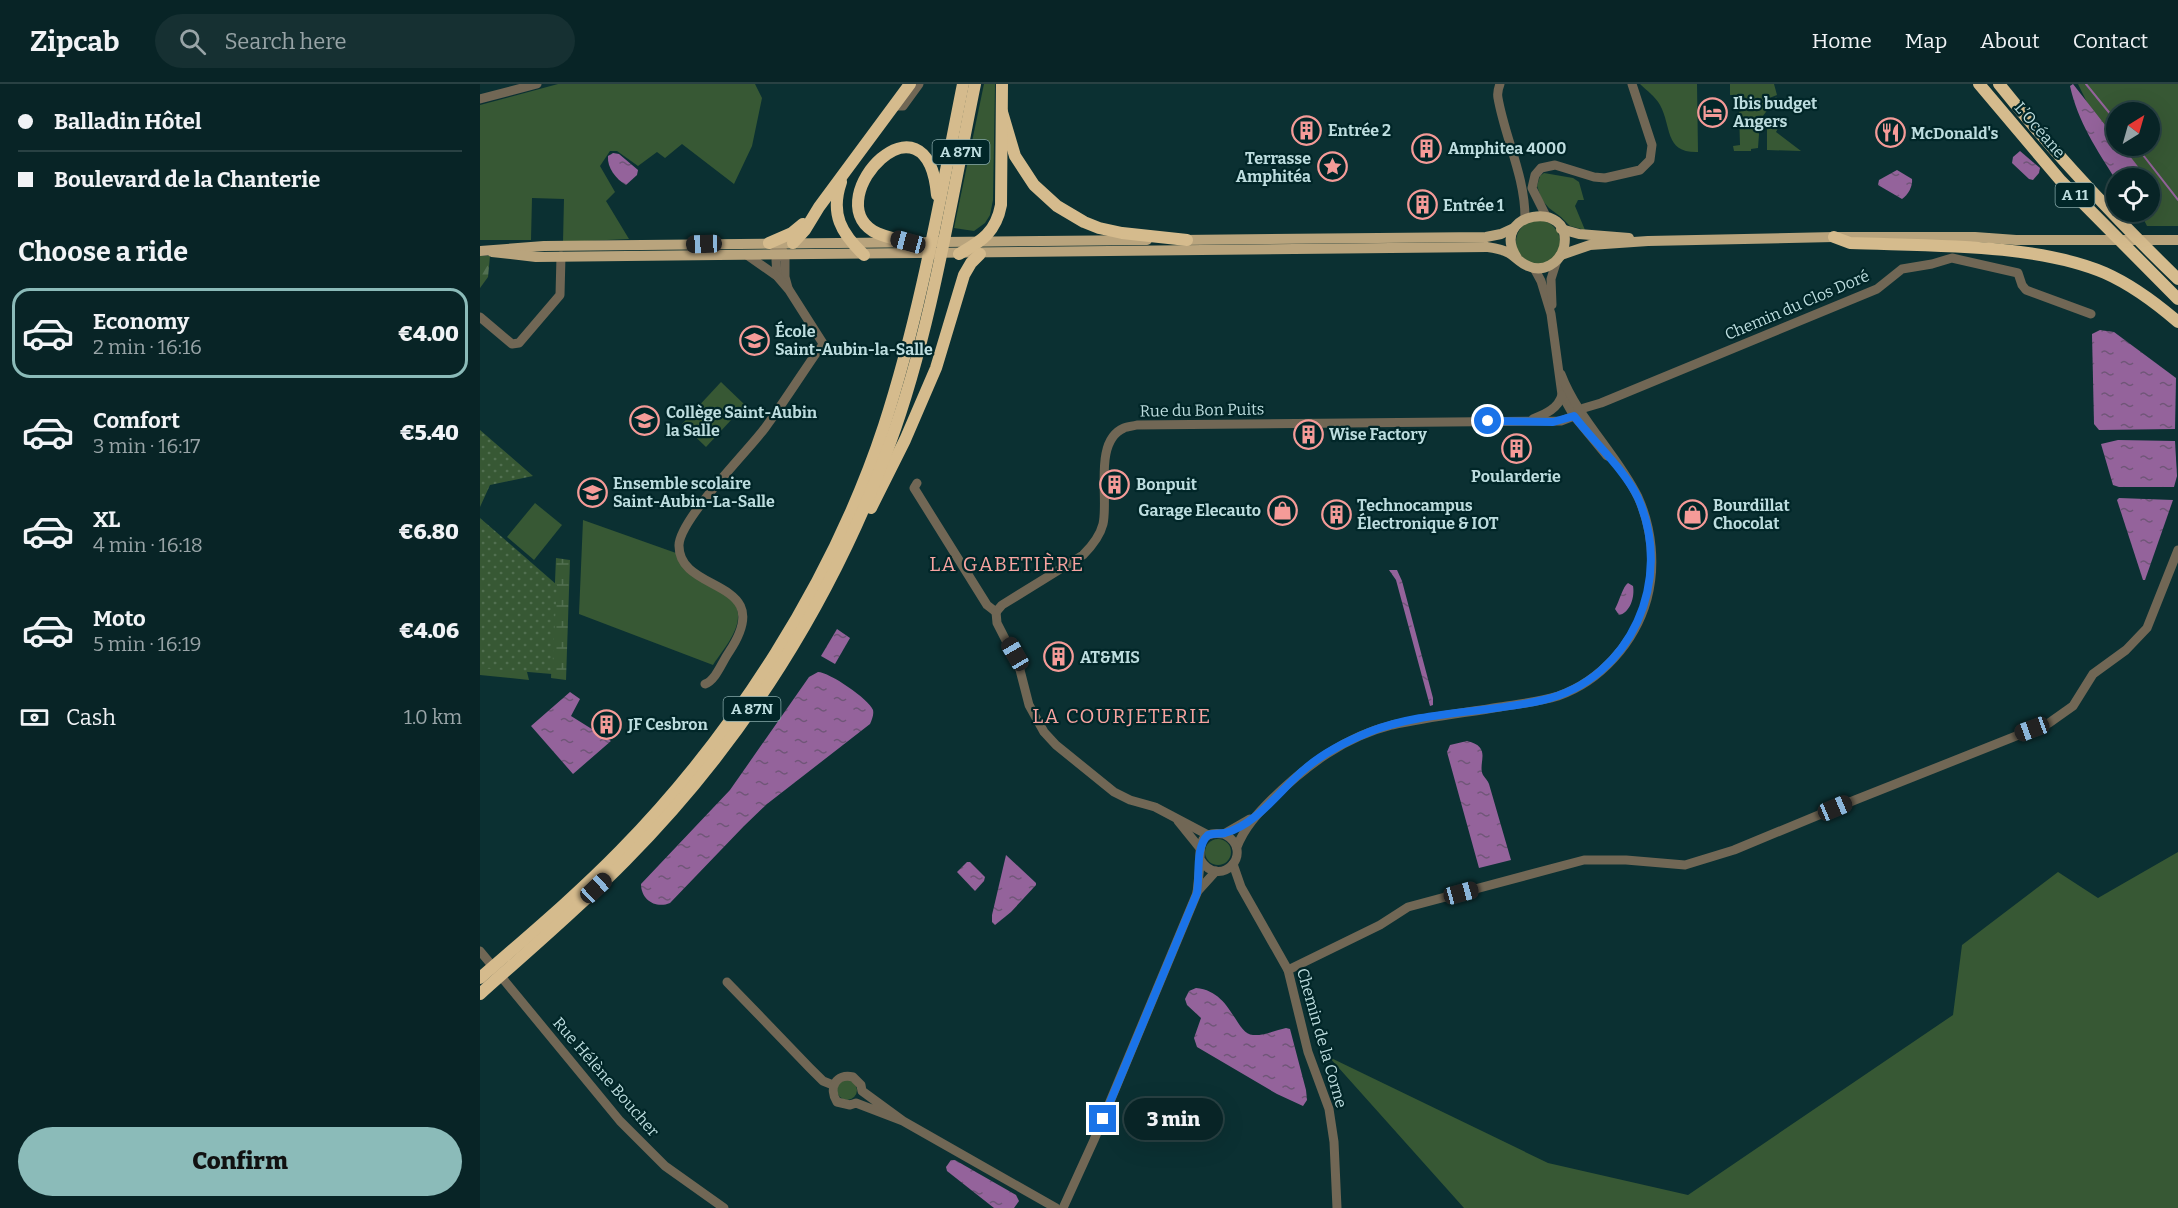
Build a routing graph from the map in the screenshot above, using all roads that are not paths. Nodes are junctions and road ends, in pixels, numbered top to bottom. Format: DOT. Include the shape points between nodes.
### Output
graph roads {
  1 [pos="537,84"];
  2 [pos="910,84"];
  3 [pos="919,84"];
  4 [pos="963,84"];
  5 [pos="975,84"];
  6 [pos="1002,84"];
  7 [pos="1500,84"];
  8 [pos="1632,84"];
  9 [pos="1979,84"];
  10 [pos="1999,84"];
  11 [pos="480,99"];
  12 [pos="894,106"];
  13 [pos="1002,112"];
  14 [pos="844,172"];
  15 [pos="819,207"];
  16 [pos="940,216"];
  17 [pos="1546,216"];
  18 [pos="1525,218"];
  19 [pos="1515,228"];
  20 [pos="1561,229"];
  21 [pos="1834,237"];
  22 [pos="1187,240"];
  23 [pos="2178,240"];
  24 [pos="1648,241"];
  25 [pos="908,242"];
  26 [pos="769,243"];
  27 [pos="793,243"];
  28 [pos="851,243"];
  29 [pos="1324,244"];
  30 [pos="980,248"];
  31 [pos="480,252"];
  32 [pos="492,252"];
  33 [pos="782,254"];
  34 [pos="959,254"];
  35 [pos="747,255"];
  36 [pos="864,255"];
  37 [pos="561,256"];
  38 [pos="1559,257"];
  39 [pos="1517,258"];
  40 [pos="1534,268"];
  41 [pos="930,274"];
  42 [pos="777,276"];
  43 [pos="2178,279"];
  44 [pos="789,290"];
  45 [pos="2178,299"];
  46 [pos="1551,314"];
  47 [pos="2091,314"];
  48 [pos="480,317"];
  49 [pos="2178,322"];
  50 [pos="1561,374"];
  51 [pos="1562,395"];
  52 [pos="1577,413"];
  53 [pos="1530,421"];
  54 [pos="917,483"];
  55 [pos="853,534"];
  56 [pos="2178,550"];
  57 [pos="996,612"];
  58 [pos="705,684"];
  59 [pos="1258,813"];
  60 [pos="1177,819"];
  61 [pos="1224,834"];
  62 [pos="1208,835"];
  63 [pos="1199,847"];
  64 [pos="1237,847"];
  65 [pos="1200,859"];
  66 [pos="1233,864"];
  67 [pos="1220,871"];
  68 [pos="1241,887"];
  69 [pos="1197,893"];
  70 [pos="480,951"];
  71 [pos="1288,970"];
  72 [pos="480,978"];
  73 [pos="727,982"];
  74 [pos="480,994"];
  75 [pos="833,1085"];
  76 [pos="862,1091"];
  77 [pos="856,1103"];
  78 [pos="903,1121"];
  79 [pos="724,1208"];
  80 [pos="1056,1208"];
  81 [pos="1063,1208"];
  82 [pos="1337,1208"];
  1 -- 11 [label="street"];
  2 -- 12 [label="highway"];
  3 -- 12 [label="street" via="903,106"];
  4 -- 16 [label="highway, A 87N"];
  5 -- 16 [label="highway, A 87N"];
  6 -- 13 [label="highway"];
  7 -- 18 [label="street" via="1498,99 1519,177"];
  8 -- 17 [label="street" via="1652,145 1650,160 1640,170 1605,178 1555,165 1541,168 1534,175 1532,188"];
  9 -- 45 [label="highway, L’Océane / A 11" via="2061,181"];
  10 -- 43 [label="highway, L’Océane / A 11" via="2100,200"];
  12 -- 14 [label="highway"];
  13 -- 22 [label="highway" via="1015,156 1034,185 1057,206 1106,230"];
  13 -- 30 [label="highway" via="999,219"];
  14 -- 15 [label="highway"];
  14 -- 28 [label="highway" via="836,208"];
  15 -- 26 [label="highway" via="798,229"];
  15 -- 27 [label="highway"];
  16 -- 25 [label="highway" via="934,170 924,154 916,149 888,151 864,180 859,212 871,230"];
  16 -- 41 [label="highway, A 87N"];
  17 -- 18 [label="main road"];
  17 -- 20 [label="main road"];
  18 -- 19 [label="main road"];
  19 -- 29 [label="main road" via="1486,237"];
  19 -- 39 [label="main road" via="1511,242"];
  20 -- 24 [label="main road"];
  20 -- 38 [label="main road" via="1564,242"];
  21 -- 23 [label="main road"];
  21 -- 24 [label="main road"];
  21 -- 49 [label="highway" via="1850,243 1982,249 2072,261 2131,287"];
  22 -- 29 [label="main road"];
  22 -- 30 [label="main road"];
  24 -- 38 [label="main road" via="1590,245"];
  25 -- 28 [label="main road"];
  25 -- 30 [label="main road"];
  26 -- 27 [label="main road"];
  26 -- 32 [label="main road" via="536,246"];
  26 -- 33 [label="street"];
  27 -- 28 [label="main road"];
  27 -- 33 [label="street"];
  28 -- 36 [label="highway"];
  29 -- 30 [label="main road"];
  29 -- 39 [label="main road" via="1487,247"];
  30 -- 34 [label="highway"];
  30 -- 55 [label="highway" via="964,275 922,403 873,505"];
  31 -- 32 [label="main road"];
  32 -- 37 [label="main road"];
  33 -- 35 [label="main road"];
  33 -- 36 [label="main road"];
  33 -- 42 [label="street" via="776,266"];
  33 -- 44 [label="street"];
  34 -- 36 [label="main road"];
  35 -- 37 [label="main road"];
  35 -- 42 [label="street"];
  37 -- 48 [label="street" via="560,295 519,343 512,344"];
  38 -- 40 [label="main road" via="1547,267"];
  38 -- 46 [label="street" via="1551,279"];
  39 -- 40 [label="main road"];
  40 -- 46 [label="street"];
  41 -- 55 [label="highway, A 87N" via="917,352 891,441"];
  41 -- 72 [label="highway, A 87N" via="864,479 844,527 772,657 703,758 661,806 619,852"];
  42 -- 44 [label="street"];
  44 -- 58 [label="street" via="824,345 680,536 680,554 686,565 730,593 743,618 740,636 713,679"];
  46 -- 50 [label="street"];
  47 -- 52 [label="street, Chemin du Clos Doré" via="2026,290 2018,273 1952,258 1902,269 1877,289"];
  50 -- 51 [label="street"];
  50 -- 52 [label="street"];
  51 -- 52 [label="street"];
  51 -- 53 [label="street" via="1549,412"];
  52 -- 53 [label="street, Rue du Bon Puits" via="1553,422"];
  52 -- 59 [label="street" via="1637,496 1651,543 1651,577 1644,608 1619,652 1603,669 1567,692 1407,722 1357,737 1308,766"];
  53 -- 57 [label="street, Rue du Bon Puits" via="1122,428 1113,436 1104,459 1103,525 1092,546"];
  54 -- 57 [label="street" via="914,488 930,515 987,605"];
  55 -- 74 [label="highway, A 87N" via="782,663 711,764 626,861"];
  56 -- 71 [label="street" via="2147,628 2126,650 2093,674 2073,706 2049,723 1734,850 1685,865 1584,860 1408,907"];
  57 -- 60 [label="street" via="997,623 1019,666 1029,705 1044,732 1114,792"];
  59 -- 61 [label="street"];
  59 -- 64 [label="street"];
  60 -- 62 [label="street"];
  60 -- 63 [label="street"];
  61 -- 62 [label="street"];
  61 -- 64 [label="street"];
  62 -- 63 [label="street"];
  63 -- 65 [label="street"];
  64 -- 66 [label="street"];
  65 -- 67 [label="street" via="1209,869"];
  65 -- 69 [label="street"];
  66 -- 67 [label="street"];
  66 -- 68 [label="street, Chemin de la Corne"];
  67 -- 68 [label="street, Chemin de la Corne"];
  67 -- 69 [label="street"];
  68 -- 71 [label="street, Chemin de la Corne"];
  69 -- 81 [label="street"];
  70 -- 79 [label="street, Rue Hélène Boucher" via="620,1121 665,1167"];
  71 -- 82 [label="street, Chemin de la Corne" via="1308,1052 1329,1109"];
  73 -- 75 [label="street" via="823,1081"];
  75 -- 76 [label="street" via="847,1076 858,1081"];
  75 -- 77 [label="street" via="837,1102 850,1106"];
  76 -- 77 [label="street"];
  76 -- 78 [label="street"];
  77 -- 78 [label="street"];
  78 -- 80 [label="street"];
}
